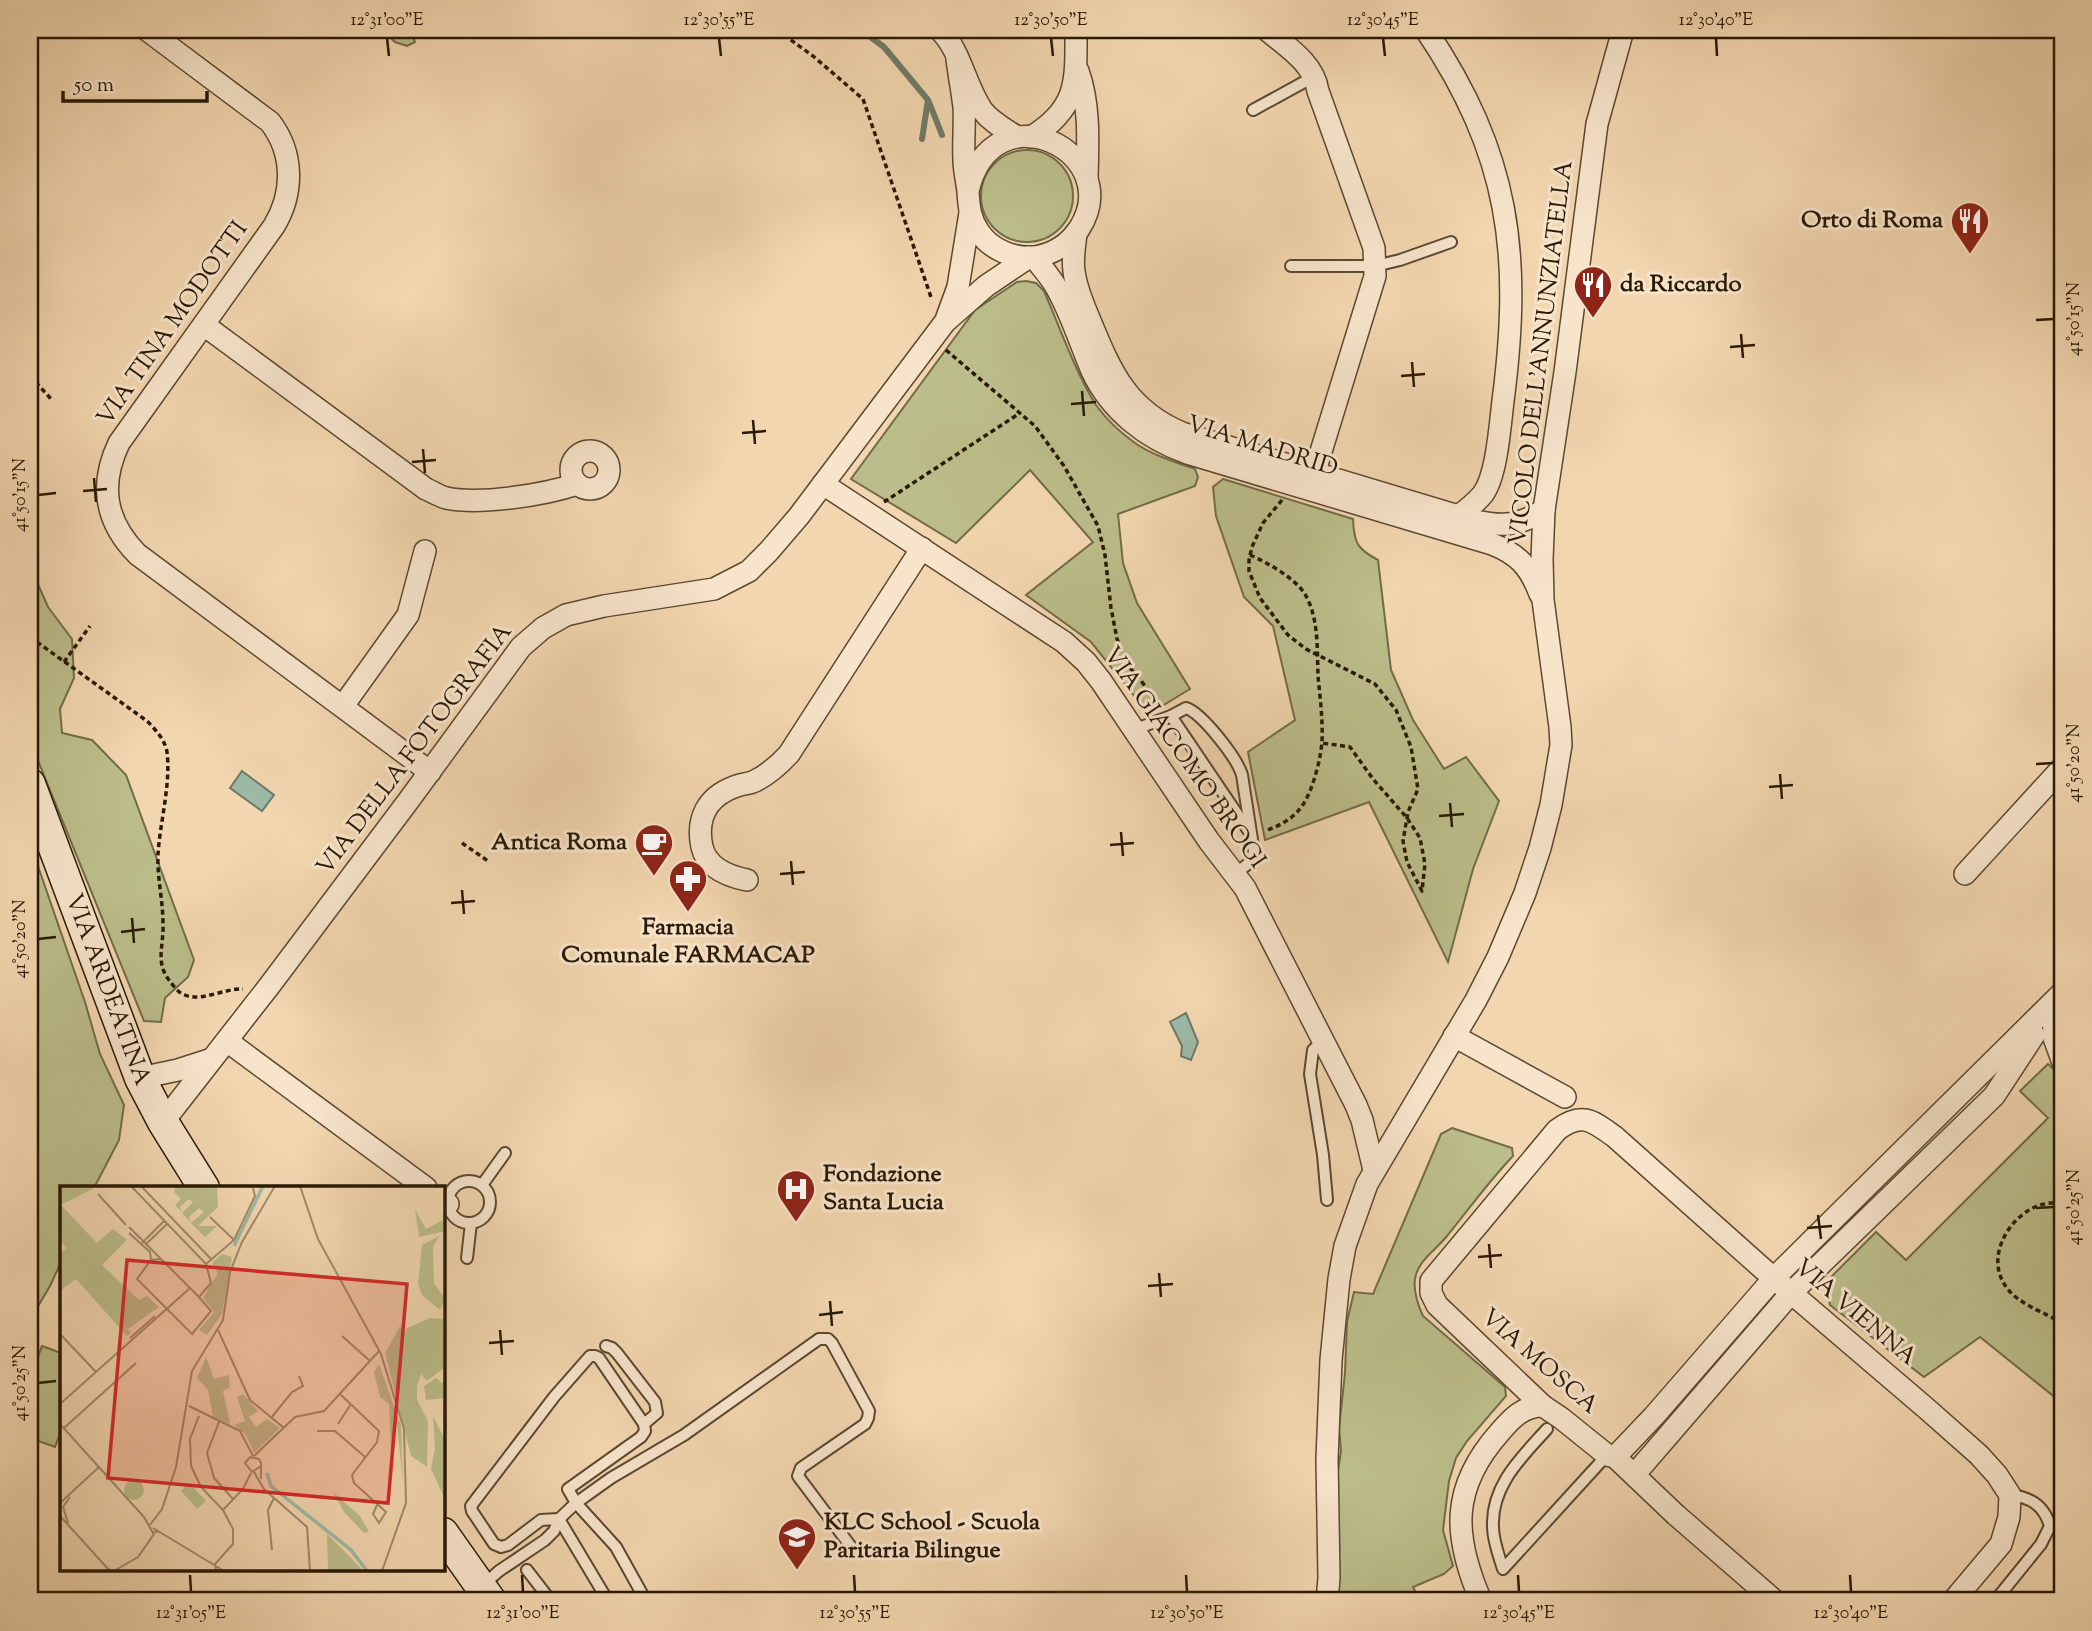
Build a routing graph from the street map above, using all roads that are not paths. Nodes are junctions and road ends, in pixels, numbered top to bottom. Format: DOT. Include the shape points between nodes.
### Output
graph roads {
  1 [pos="147,30"];
  2 [pos="940,30"];
  3 [pos="1076,30"];
  4 [pos="1267,30"];
  5 [pos="1426,30"];
  6 [pos="1623,30"];
  7 [pos="957,59"];
  8 [pos="1077,66"];
  9 [pos="1315,76"];
  10 [pos="1253,110"];
  11 [pos="1024,137"];
  12 [pos="1087,183"];
  13 [pos="968,191"];
  14 [pos="970,213"];
  15 [pos="1076,233"];
  16 [pos="1451,242"];
  17 [pos="1031,257"];
  18 [pos="1291,266"];
  19 [pos="1375,266"];
  20 [pos="204,325"];
  21 [pos="939,330"];
  22 [pos="1305,482"];
  23 [pos="577,484"];
  24 [pos="823,484"];
  25 [pos="1363,497"];
  26 [pos="1545,510"];
  27 [pos="1459,516"];
  28 [pos="922,548"];
  29 [pos="425,551"];
  30 [pos="1543,600"];
  31 [pos="343,706"];
  32 [pos="1171,716"];
  33 [pos="1133,730"];
  34 [pos="2062,768"];
  35 [pos="430,772"];
  36 [pos="30,784"];
  37 [pos="1250,832"];
  38 [pos="1234,874"];
  39 [pos="1965,874"];
  40 [pos="747,880"];
  41 [pos="2058,998"];
  42 [pos="1454,1036"];
  43 [pos="227,1041"];
  44 [pos="1322,1041"];
  45 [pos="209,1060"];
  46 [pos="2062,1060"];
  47 [pos="140,1078"];
  48 [pos="1565,1097"];
  49 [pos="163,1122"];
  50 [pos="1557,1130"];
  51 [pos="505,1153"];
  52 [pos="1374,1170"];
  53 [pos="482,1185"];
  54 [pos="203,1186"];
  55 [pos="423,1186"];
  56 [pos="1326,1200"];
  57 [pos="445,1202"];
  58 [pos="471,1223"];
  59 [pos="467,1258"];
  60 [pos="1774,1279"];
  61 [pos="1791,1293"];
  62 [pos="606,1346"];
  63 [pos="1543,1406"];
  64 [pos="644,1424"];
  65 [pos="1547,1429"];
  66 [pos="1611,1456"];
  67 [pos="1635,1474"];
  68 [pos="2010,1495"];
  69 [pos="576,1503"];
  70 [pos="559,1519"];
  71 [pos="444,1535"];
  72 [pos="852,1548"];
  73 [pos="527,1570"];
  74 [pos="486,1594"];
  75 [pos="551,1601"];
  76 [pos="608,1601"];
  77 [pos="646,1601"];
  78 [pos="1326,1601"];
  79 [pos="1481,1601"];
  80 [pos="1775,1601"];
  81 [pos="1953,1601"];
  82 [pos="1995,1601"];
  1 -- 20 [label="street, VIA TINA MODOTTI" via="270,122 286,159 285,206"];
  2 -- 7 [label="street"];
  3 -- 8 [label="street"];
  4 -- 9 [label="street"];
  5 -- 27 [label="street" via="1467,97 1488,145 1500,187 1510,259 1510,344 1494,463 1483,494"];
  6 -- 26 [label="street, VICOLO DELL'ANNUNZIATELLA" via="1597,124"];
  7 -- 11 [label="street" via="981,108 995,123"];
  7 -- 13 [label="street"];
  8 -- 11 [label="street" via="1062,112 1046,128"];
  8 -- 12 [label="street" via="1085,94"];
  9 -- 10 [label="lane"];
  9 -- 19 [label="street" via="1374,248"];
  11 -- 12 [label="street" via="1054,142 1065,149 1083,170"];
  11 -- 13 [label="street" via="993,148 983,157"];
  12 -- 15 [label="street" via="1086,214"];
  13 -- 14 [label="street"];
  14 -- 17 [label="street" via="982,236 996,248"];
  14 -- 21 [label="street, VIA DELLA FOTOGRAFIA" via="958,287"];
  15 -- 17 [label="street" via="1053,252"];
  15 -- 22 [label="street, VIA MADRID" via="1074,273 1083,302 1113,374 1140,407 1182,433"];
  16 -- 19 [label="lane"];
  17 -- 21 [label="street, VIA DELLA FOTOGRAFIA" via="986,286"];
  17 -- 22 [label="street, VIA MADRID" via="1061,295 1101,388 1135,426 1176,449"];
  18 -- 19 [label="lane"];
  19 -- 22 [label="street"];
  20 -- 23 [label="street" via="443,497 475,500 527,495"];
  20 -- 31 [label="street, VIA TINA MODOTTI" via="119,443 108,479 112,518 137,554"];
  21 -- 24 [label="street, VIA DELLA FOTOGRAFIA"];
  22 -- 25 [label="street, VIA MADRID"];
  24 -- 28 [label="street, VIA GIACOMO BROGI"];
  24 -- 35 [label="street, VIA DELLA FOTOGRAFIA" via="757,565 741,577 714,589 575,612 543,628 522,647"];
  25 -- 27 [label="street, VIA MADRID"];
  25 -- 30 [label="street, VIA MADRID" via="1504,548 1525,565"];
  26 -- 27 [label="street, VIA MADRID" via="1525,521 1502,525"];
  26 -- 30 [label="street, VICOLO DELL'ANNUNZIATELLA"];
  28 -- 33 [label="street, VIA GIACOMO BROGI" via="1065,642 1092,670"];
  28 -- 40 [label="street" via="789,754 774,770 724,791 705,809 700,835 710,864"];
  29 -- 31 [label="street" via="408,615"];
  30 -- 42 [label="street, VICOLO DELL'ANNUNZIATELLA" via="1561,745 1551,805 1521,904 1487,980"];
  31 -- 35 [label="street, VIA TINA MODOTTI"];
  32 -- 33 [label="lane"];
  32 -- 37 [label="lane"];
  32 -- 37 [label="lane" via="1191,710 1237,762"];
  33 -- 38 [label="street, VIA GIACOMO BROGI"];
  34 -- 39 [label="street"];
  35 -- 43 [label="street, VIA DELLA FOTOGRAFIA"];
  36 -- 47 [label="main road, VIA ARDEATINA"];
  37 -- 38 [label="lane" via="1253,858"];
  38 -- 44 [label="street, VIA GIACOMO BROGI" via="1248,893"];
  41 -- 46 [label="street" via="2054,1038"];
  41 -- 60 [label="street"];
  41 -- 61 [label="street" via="1994,1096"];
  42 -- 48 [label="street"];
  42 -- 52 [label="street, VICOLO DELL'ANNUNZIATELLA"];
  43 -- 45 [label="street, VIA DELLA FOTOGRAFIA"];
  43 -- 55 [label="street"];
  44 -- 52 [label="street, VIA GIACOMO BROGI" via="1356,1105"];
  44 -- 56 [label="lane" via="1313,1049 1310,1073"];
  45 -- 47 [label="street, VIA DELLA FOTOGRAFIA"];
  45 -- 49 [label="street, VIA DELLA FOTOGRAFIA"];
  47 -- 49 [label="main road, VIA ARDEATINA"];
  49 -- 54 [label="main road, VIA ARDEATINA"];
  50 -- 60 [label="street, VIA VIENNA" via="1573,1121 1593,1121"];
  50 -- 63 [label="street, VIA MOSCA" via="1431,1281 1437,1305"];
  51 -- 53 [label="lane"];
  52 -- 78 [label="street, VICOLO DELL'ANNUNZIATELLA" via="1345,1246 1334,1321"];
  53 -- 57 [label="lane" via="469,1181 456,1185"];
  53 -- 58 [label="lane" via="489,1197 488,1211"];
  57 -- 58 [label="lane" via="453,1216"];
  58 -- 59 [label="lane"];
  60 -- 61 [label="street, VIA VIENNA"];
  60 -- 66 [label="street" via="1654,1416"];
  61 -- 67 [label="street"];
  61 -- 68 [label="street, VIA VIENNA" via="1979,1455"];
  62 -- 64 [label="lane" via="617,1353 655,1402 657,1413"];
  63 -- 66 [label="street, VIA MOSCA"];
  63 -- 79 [label="street" via="1526,1408 1512,1418 1475,1466 1465,1491 1460,1532"];
  64 -- 69 [label="lane" via="641,1437 568,1489"];
  64 -- 70 [label="lane" via="598,1358 590,1356 471,1506 494,1544 501,1547 541,1520"];
  65 -- 66 [label="lane" via="1510,1472 1495,1501 1493,1528 1503,1569"];
  66 -- 67 [label="street, VIA MOSCA"];
  67 -- 80 [label="street, VIA MOSCA"];
  68 -- 81 [label="street" via="2001,1544"];
  68 -- 82 [label="lane" via="2026,1497 2047,1514 2050,1526"];
  69 -- 70 [label="lane"];
  69 -- 72 [label="lane" via="684,1435 819,1339 828,1339 869,1411 868,1418 801,1468 798,1476"];
  69 -- 77 [label="lane" via="615,1547"];
  70 -- 74 [label="lane" via="545,1540 499,1571"];
  70 -- 76 [label="lane"];
  71 -- 74 [label="main road"];
  73 -- 75 [label="lane"];
}
